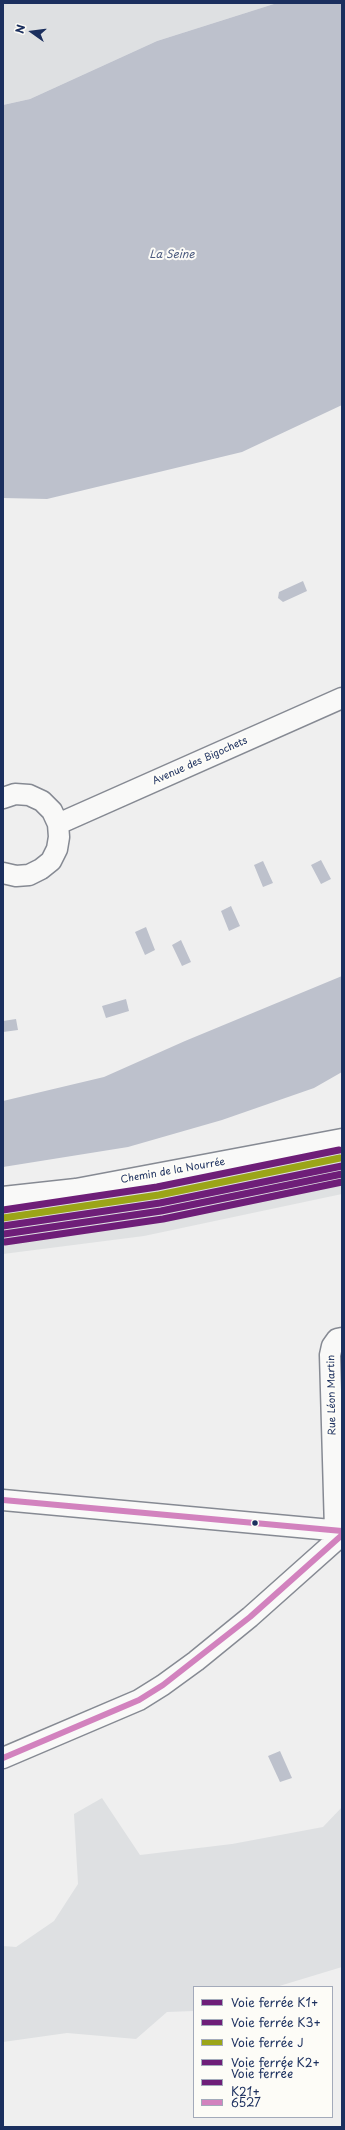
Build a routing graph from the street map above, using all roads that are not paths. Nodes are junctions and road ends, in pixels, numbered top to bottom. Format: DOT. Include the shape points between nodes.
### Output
graph roads {
  1 [pos="342,698"];
  2 [pos="3,798"];
  3 [pos="58,824"];
  4 [pos="3,873"];
  5 [pos="342,1139"];
  6 [pos="3,1197"];
  7 [pos="342,1338"];
  8 [pos="3,1500"];
  9 [pos="340,1532"];
  10 [pos="3,1758"];
  1 -- 3 [label="street, Avenue des Bigochets"];
  2 -- 3 [label="street" via="15,794 29,795 42,801 52,811"];
  3 -- 4 [label="street" via="57,849 50,861 29,875"];
  5 -- 6 [label="street, Chemin de la Nourrée" via="76,1189"];
  7 -- 9 [label="street, Rue Léon Martin" via="337,1339 332,1346 330,1355"];
  8 -- 9 [label="street"];
  9 -- 10 [label="street" via="250,1617 196,1662 163,1685 139,1700"];
}
